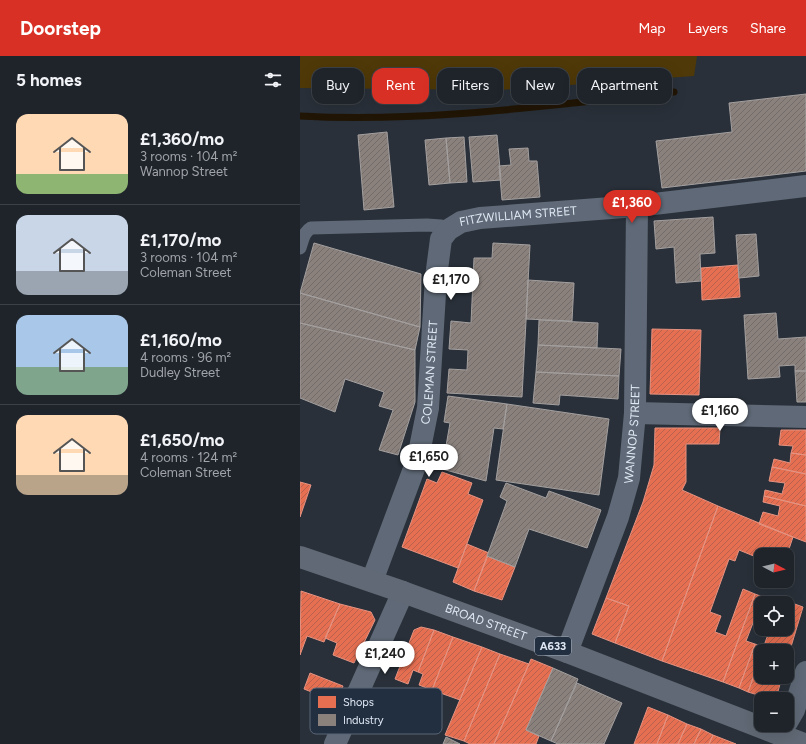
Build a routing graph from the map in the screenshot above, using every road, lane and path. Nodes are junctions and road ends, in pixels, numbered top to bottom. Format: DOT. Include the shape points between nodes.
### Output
graph roads {
  1 [pos="806,186"];
  2 [pos="637,206"];
  3 [pos="448,230"];
  4 [pos="300,248"];
  5 [pos="635,413"];
  6 [pos="806,417"];
  7 [pos="300,557"];
  8 [pos="372,581"];
  9 [pos="403,592"];
  10 [pos="568,652"];
  11 [pos="806,672"];
  12 [pos="360,688"];
  13 [pos="794,710"];
  14 [pos="754,717"];
  15 [pos="790,732"];
  16 [pos="339,734"];
  17 [pos="335,744"];
  18 [pos="804,744"];
  1 -- 2 [label="street, FITZWILLIAM STREET"];
  2 -- 3 [label="street, FITZWILLIAM STREET" via="480,218 461,222"];
  2 -- 5 [label="street, WANNOP STREET"];
  3 -- 4 [label="lane" via="441,226 427,225 312,228 307,230"];
  3 -- 8 [label="street, COLEMAN STREET" via="441,239 429,363 428,408 418,458"];
  5 -- 6 [label="street"];
  5 -- 10 [label="street, WANNOP STREET" via="629,478 618,517"];
  7 -- 8 [label="main road, BROAD STREET / A633"];
  8 -- 9 [label="main road, BROAD STREET / A633"];
  9 -- 10 [label="main road, BROAD STREET / A633"];
  9 -- 12 [label="street"];
  10 -- 14 [label="main road, BROAD STREET / A633"];
  11 -- 13 [label="street"];
  15 -- 18 [label="main road, BROAD STREET / A633"];
  16 -- 17 [label="street"];
}
